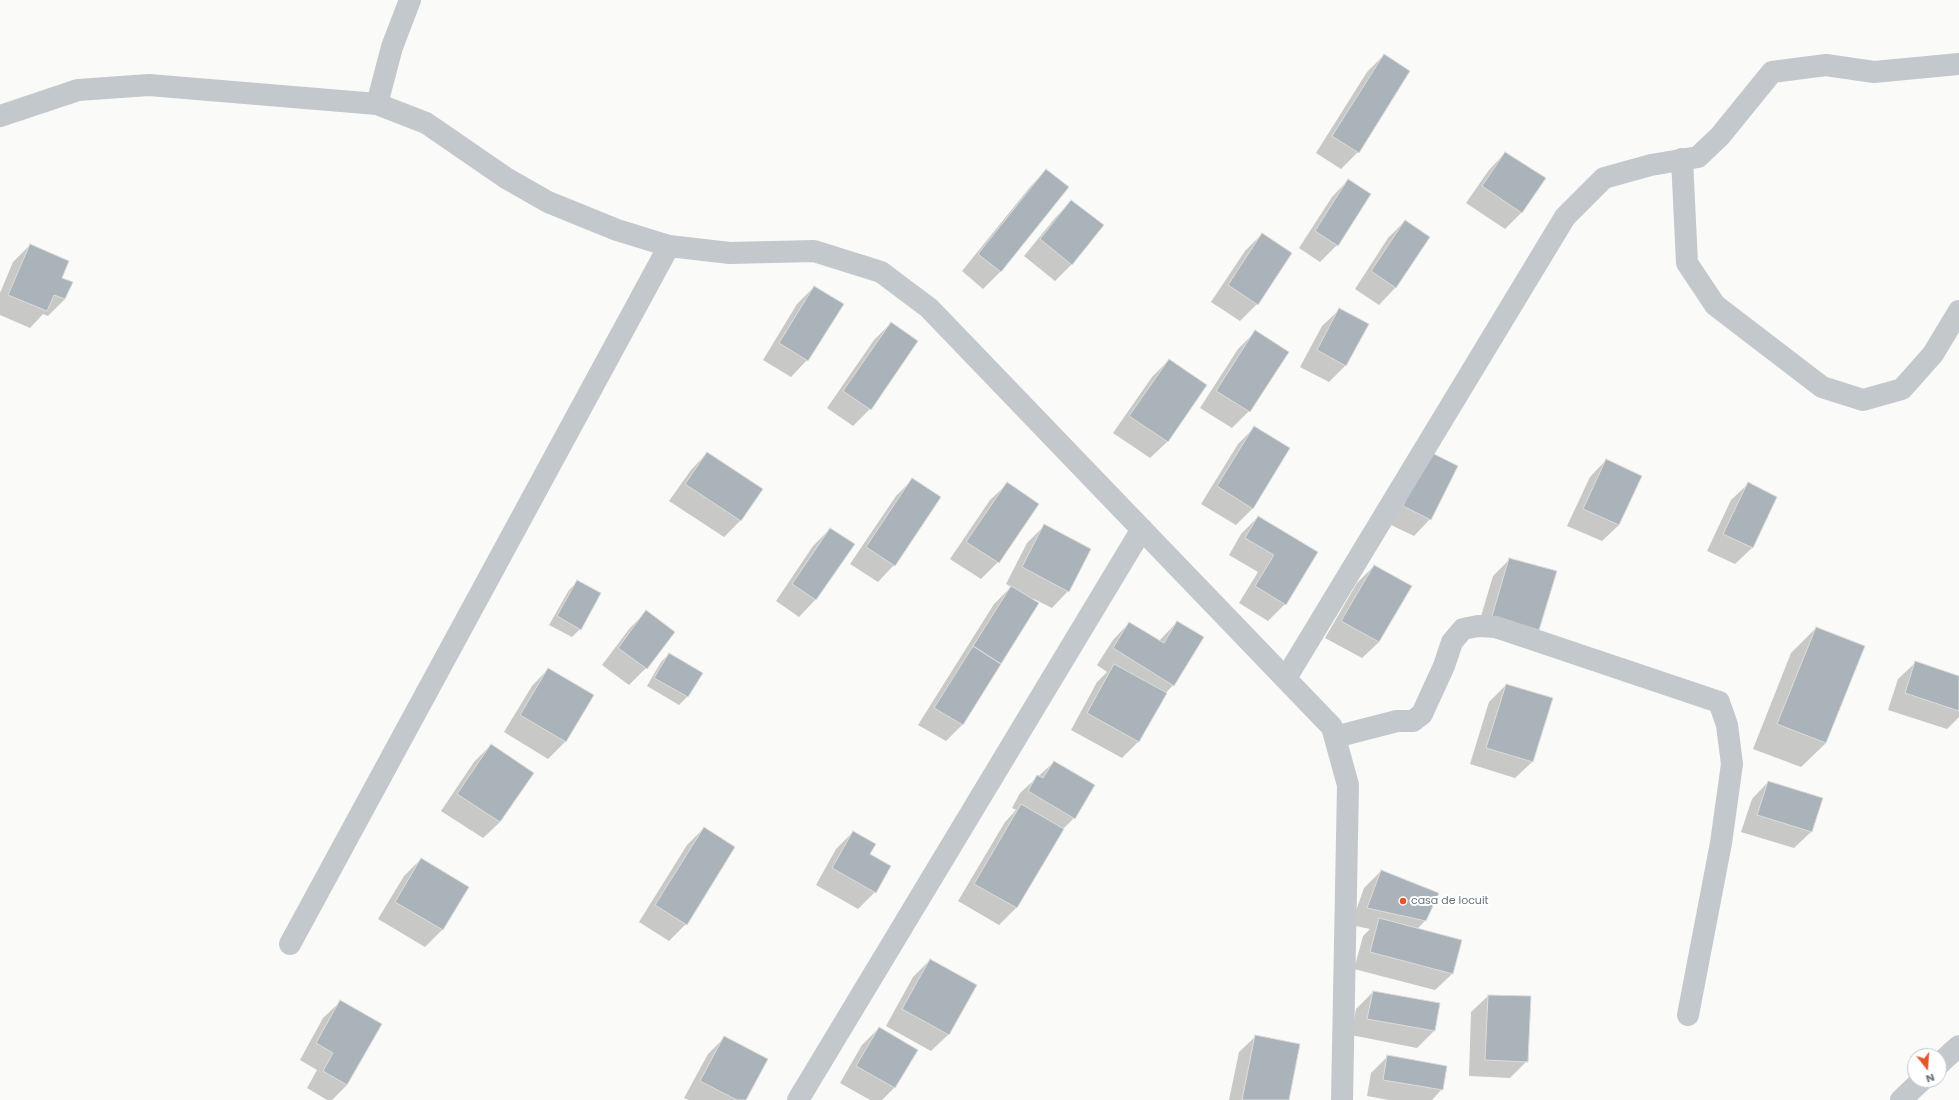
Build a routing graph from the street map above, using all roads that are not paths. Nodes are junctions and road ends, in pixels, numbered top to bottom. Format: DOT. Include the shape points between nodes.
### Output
graph roads {
  1 [pos="410,0"];
  2 [pos="1959,64"];
  3 [pos="377,104"];
  4 [pos="0,116"];
  5 [pos="1682,159"];
  6 [pos="669,246"];
  7 [pos="1959,311"];
  8 [pos="1142,528"];
  9 [pos="1286,678"];
  10 [pos="1335,737"];
  11 [pos="290,944"];
  12 [pos="1688,1015"];
  13 [pos="1959,1046"];
  14 [pos="1947,1057"];
  15 [pos="1914,1088"];
  16 [pos="798,1100"];
  17 [pos="1342,1100"];
  18 [pos="1902,1100"];
  1 -- 3 [label="street" via="392,47"];
  2 -- 5 [label="street" via="1874,72 1826,64 1772,72 1720,136 1698,156"];
  3 -- 4 [label="street" via="149,85 78,90"];
  3 -- 6 [label="street" via="426,123 506,178 548,202 617,230"];
  5 -- 7 [label="street" via="1687,263 1715,305 1822,387 1863,400 1902,389 1933,354"];
  5 -- 9 [label="street" via="1604,178 1565,217"];
  6 -- 8 [label="street" via="730,253 814,251 880,272 929,308"];
  6 -- 11 [label="street"];
  8 -- 9 [label="street"];
  8 -- 16 [label="street"];
  9 -- 10 [label="street" via="1332,727"];
  10 -- 12 [label="street" via="1397,721 1413,721 1422,714 1452,642 1463,629 1478,626 1496,627 1719,702 1726,725 1732,764 1721,843"];
  10 -- 17 [label="street" via="1348,785"];
  13 -- 14 [label="street"];
  15 -- 18 [label="street"];
}
